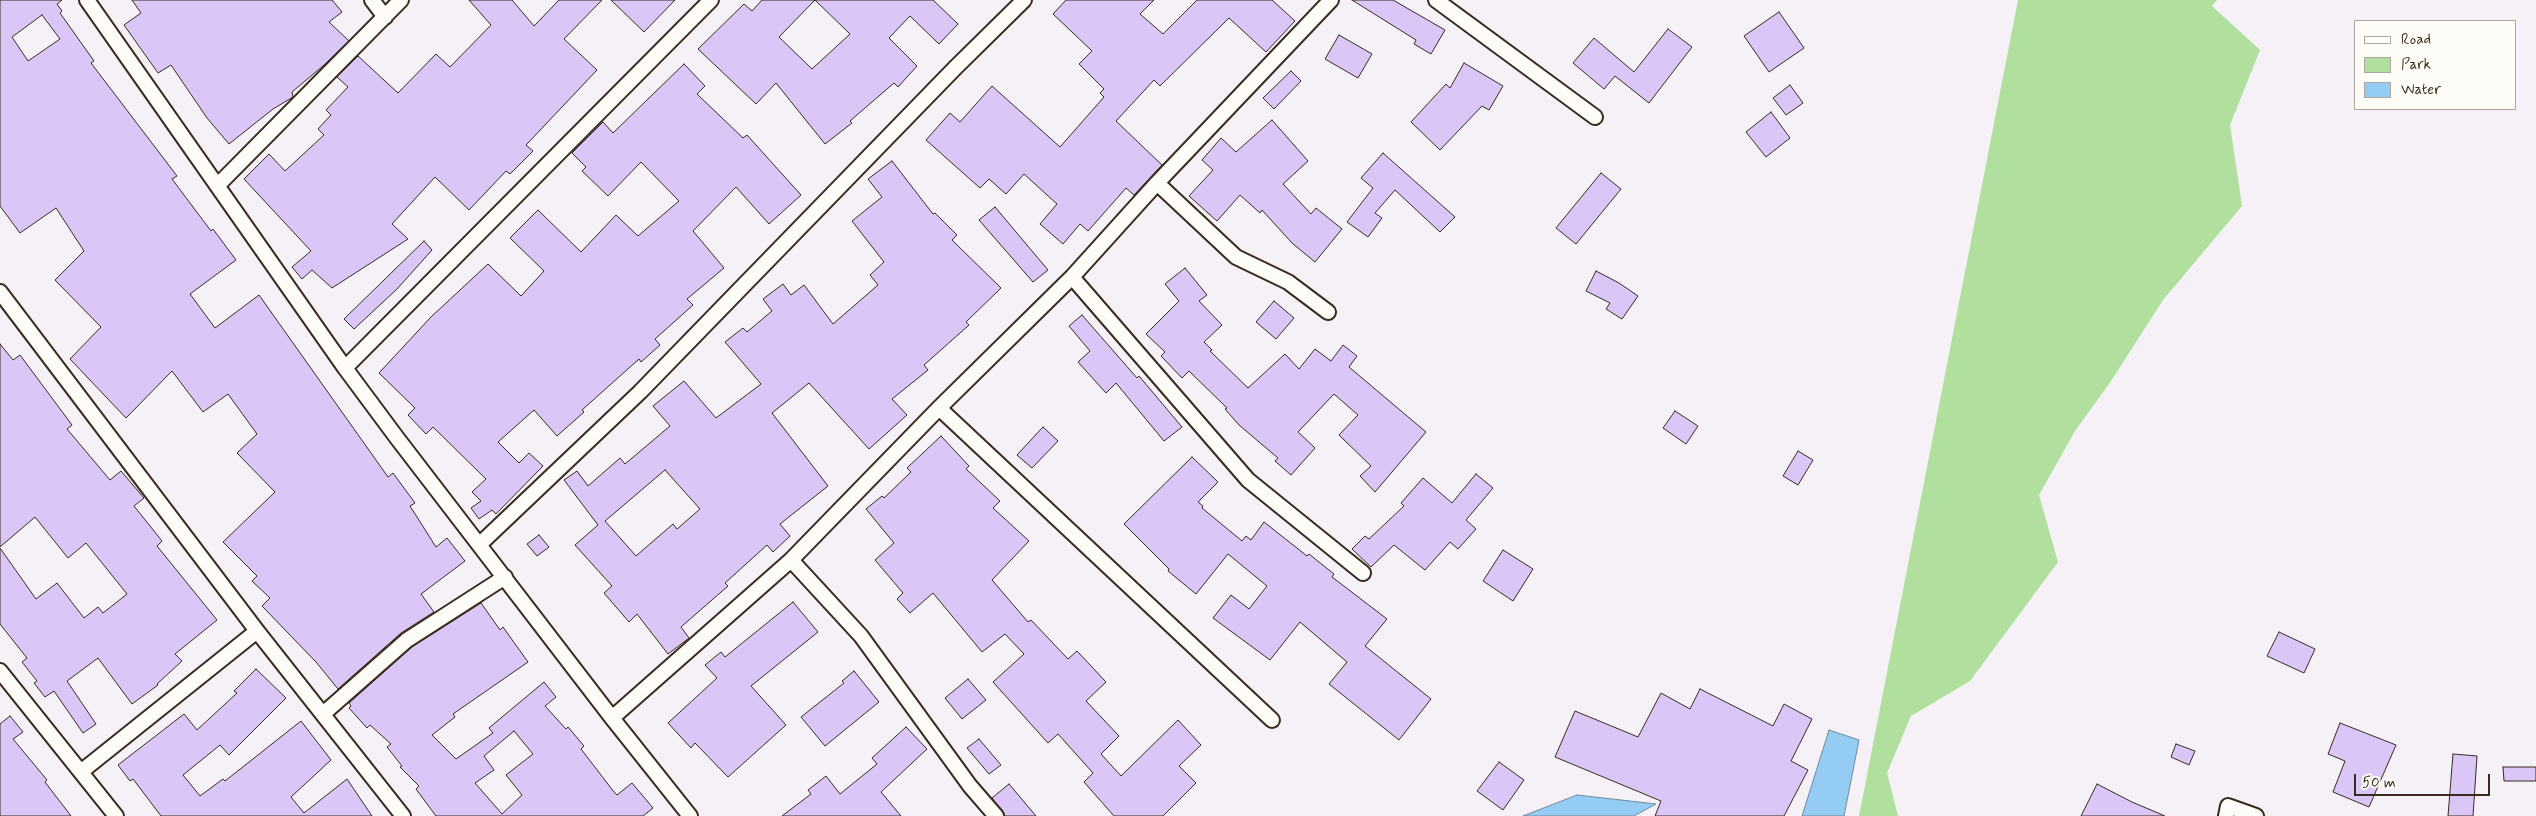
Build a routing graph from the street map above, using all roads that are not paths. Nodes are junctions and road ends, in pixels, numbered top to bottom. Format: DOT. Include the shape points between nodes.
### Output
graph roads {
  1 [pos="87,0"];
  2 [pos="372,0"];
  3 [pos="401,0"];
  4 [pos="710,0"];
  5 [pos="1024,0"];
  6 [pos="1331,0"];
  7 [pos="1436,0"];
  8 [pos="384,17"];
  9 [pos="1595,117"];
  10 [pos="1156,183"];
  11 [pos="218,185"];
  12 [pos="1072,277"];
  13 [pos="0,292"];
  14 [pos="1328,312"];
  15 [pos="345,368"];
  16 [pos="939,408"];
  17 [pos="480,544"];
  18 [pos="791,560"];
  19 [pos="1363,573"];
  20 [pos="505,577"];
  21 [pos="257,631"];
  22 [pos="0,670"];
  23 [pos="323,714"];
  24 [pos="612,718"];
  25 [pos="1272,720"];
  26 [pos="82,771"];
  27 [pos="116,816"];
  28 [pos="403,816"];
  29 [pos="690,816"];
  30 [pos="996,816"];
  31 [pos="2226,816"];
  32 [pos="2256,816"];
  1 -- 11 [label="street"];
  2 -- 8 [label="street"];
  3 -- 8 [label="street"];
  4 -- 15 [label="street"];
  5 -- 17 [label="street" via="640,392"];
  6 -- 10 [label="street"];
  7 -- 9 [label="street"];
  8 -- 11 [label="street"];
  10 -- 12 [label="street"];
  10 -- 14 [label="street" via="1236,256 1288,282"];
  11 -- 15 [label="street"];
  12 -- 16 [label="street"];
  12 -- 19 [label="street" via="1248,480"];
  13 -- 21 [label="street"];
  15 -- 17 [label="street"];
  16 -- 18 [label="street"];
  16 -- 25 [label="street"];
  17 -- 20 [label="street"];
  18 -- 24 [label="street"];
  18 -- 30 [label="street" via="861,636 970,786"];
  20 -- 23 [label="street" via="407,640"];
  20 -- 24 [label="street"];
  21 -- 23 [label="street"];
  21 -- 26 [label="street"];
  22 -- 26 [label="street"];
  23 -- 28 [label="street"];
  24 -- 29 [label="street"];
  26 -- 27 [label="street"];
  31 -- 32 [label="street" via="2228,806"];
}
